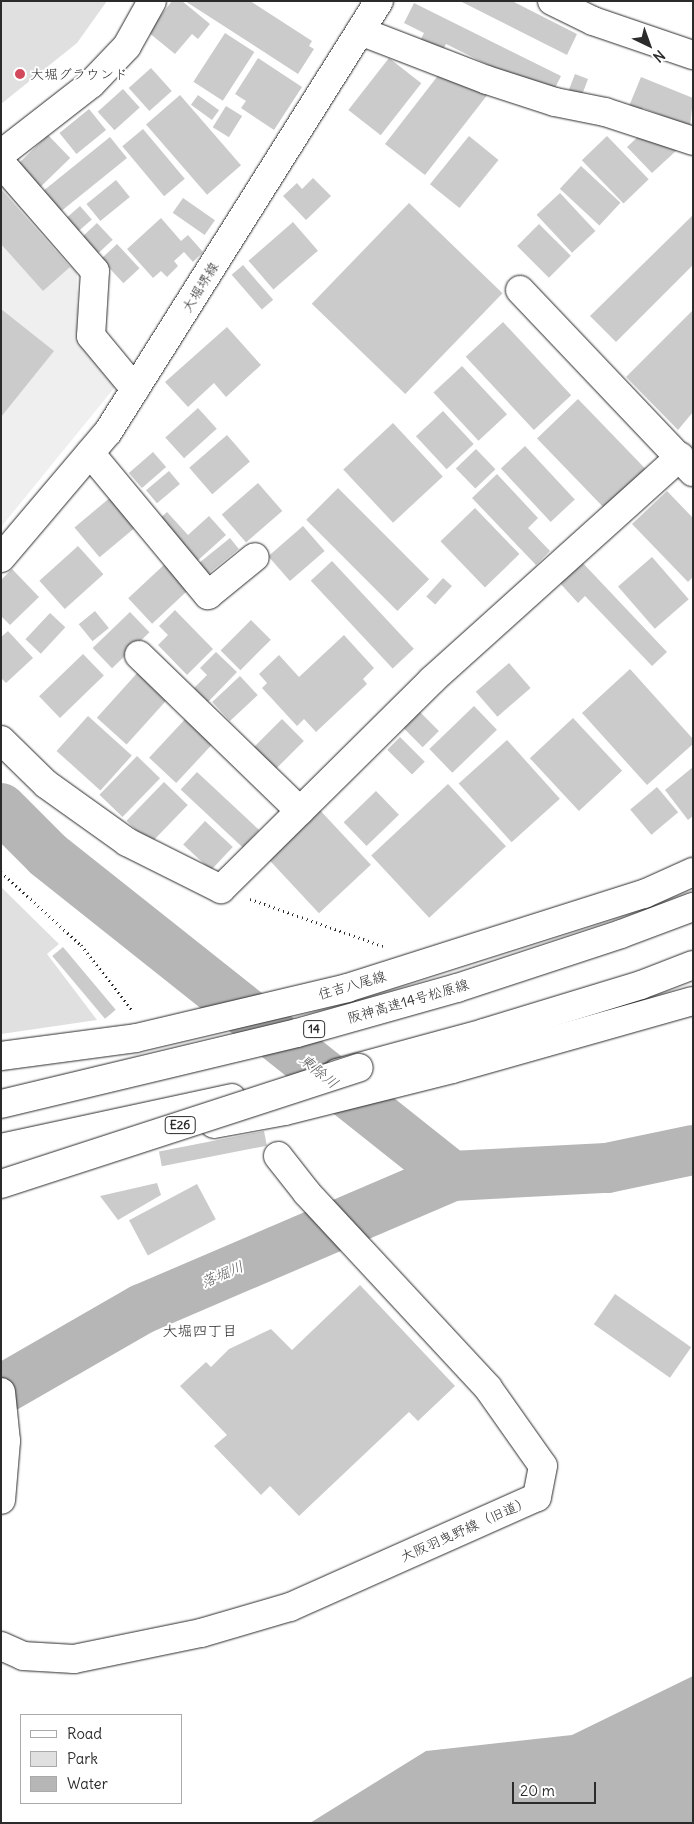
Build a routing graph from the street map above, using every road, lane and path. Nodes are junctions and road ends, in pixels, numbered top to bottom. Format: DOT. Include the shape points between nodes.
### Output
graph roads {
  1 [pos="152,1"];
  2 [pos="379,1"];
  3 [pos="552,1"];
  4 [pos="360,31"];
  5 [pos="693,55"];
  6 [pos="693,141"];
  7 [pos="1,154"];
  8 [pos="1,163"];
  9 [pos="520,290"];
  10 [pos="135,389"];
  11 [pos="90,453"];
  12 [pos="686,465"];
  13 [pos="255,557"];
  14 [pos="1,558"];
  15 [pos="139,655"];
  16 [pos="1,740"];
  17 [pos="300,811"];
  18 [pos="1,872"];
  19 [pos="693,872"];
  20 [pos="221,889"];
  21 [pos="693,907"];
  22 [pos="385,946"];
  23 [pos="693,965"];
  24 [pos="693,1000"];
  25 [pos="164,1032"];
  26 [pos="1,1056"];
  27 [pos="359,1068"];
  28 [pos="154,1069"];
  29 [pos="1,1085"];
  30 [pos="1,1104"];
  31 [pos="1,1148"];
  32 [pos="278,1156"];
  33 [pos="1,1162"];
  34 [pos="1,1184"];
  35 [pos="1,1392"];
  36 [pos="1,1500"];
  37 [pos="1,1646"];
  1 -- 7 [label="main road" via="127,46 91,84"];
  2 -- 4 [label="main road, 大堀堺線"];
  3 -- 5 [label="main road" via="593,21"];
  4 -- 6 [label="main road" via="487,80 555,102 605,112"];
  4 -- 10 [label="main road, 大堀堺線"];
  8 -- 10 [label="main road" via="95,271 91,336"];
  9 -- 12 [label="main road"];
  10 -- 11 [label="main road, 大堀堺線" via="108,432"];
  11 -- 13 [label="main road" via="208,596"];
  11 -- 14 [label="main road, 大堀堺線"];
  12 -- 17 [label="main road" via="432,680"];
  15 -- 17 [label="main road"];
  16 -- 20 [label="main road" via="46,784 127,842"];
  17 -- 20 [label="main road"];
  18 -- 25 [label="path" via="82,945"];
  19 -- 25 [label="main road, 住吉八尾線" via="644,894 347,988"];
  20 -- 22 [label="path"];
  21 -- 28 [label="main road, 阪神高速14号松原線 / 14" via="457,988"];
  23 -- 27 [label="main road" via="622,991"];
  24 -- 33 [label="main road" via="452,1069 285,1111"];
  25 -- 26 [label="main road, 住吉八尾線"];
  27 -- 31 [label="main road, bridge" via="120,1124"];
  27 -- 34 [label="main road, E26, bridge"];
  28 -- 29 [label="main road, 14"];
  28 -- 30 [label="main road, 阪神高速14号松原線 / 14"];
  32 -- 37 [label="main road, 大阪羽曳野線（旧道）" via="307,1192 488,1388 542,1466 537,1497 290,1607 201,1633 74,1659 23,1656"];
  35 -- 36 [label="main road" via="6,1441"];
}
